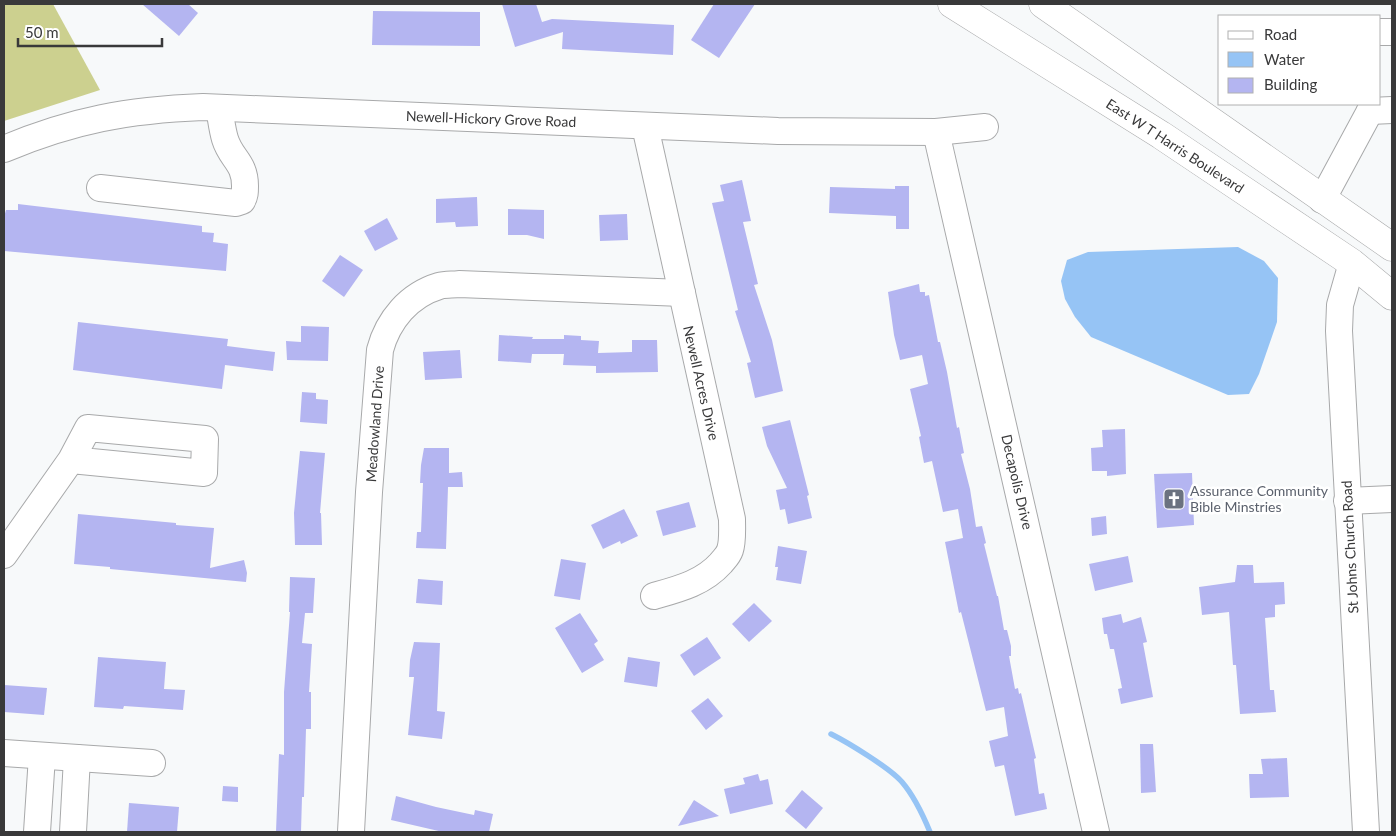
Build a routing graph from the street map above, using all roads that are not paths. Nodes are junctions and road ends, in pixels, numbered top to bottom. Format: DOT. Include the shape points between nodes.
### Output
graph roads {
  1 [pos="952,4"];
  2 [pos="1043,4"];
  3 [pos="219,108"];
  4 [pos="1375,108"];
  5 [pos="645,126"];
  6 [pos="985,127"];
  7 [pos="936,132"];
  8 [pos="4,149"];
  9 [pos="100,188"];
  10 [pos="1322,200"];
  11 [pos="1392,248"];
  12 [pos="1352,263"];
  13 [pos="682,293"];
  14 [pos="1392,296"];
  15 [pos="71,460"];
  16 [pos="1392,499"];
  17 [pos="1347,501"];
  18 [pos="4,555"];
  19 [pos="654,596"];
  20 [pos="4,753"];
  21 [pos="42,756"];
  22 [pos="78,758"];
  23 [pos="152,763"];
  24 [pos="37,832"];
  25 [pos="73,832"];
  26 [pos="352,832"];
  27 [pos="1096,832"];
  28 [pos="1366,832"];
  1 -- 12 [label="main road, East W T Harris Boulevard" via="1162,136"];
  2 -- 10 [label="main road"];
  3 -- 5 [label="street, Newell-Hickory Grove Road"];
  3 -- 8 [label="street, Newell-Hickory Grove Road" via="163,108 102,117 60,128"];
  3 -- 9 [label="street" via="224,138 245,176 242,201 236,203"];
  4 -- 10 [label="street"];
  5 -- 7 [label="street, Newell-Hickory Grove Road"];
  5 -- 13 [label="street, Newell Acres Drive"];
  6 -- 7 [label="street, Newell-Hickory Grove Road"];
  7 -- 27 [label="street, Decapolis Drive"];
  10 -- 11 [label="main road"];
  12 -- 14 [label="main road, East W T Harris Boulevard"];
  12 -- 17 [label="street, St Johns Church Road" via="1340,305 1339,331"];
  13 -- 19 [label="street, Newell Acres Drive" via="732,519 732,533 728,554 714,571 679,589"];
  13 -- 26 [label="street, Meadowland Drive" via="459,284 440,286 420,294 392,321 380,350"];
  15 -- 15 [label="street" via="204,473 205,439 88,428"];
  15 -- 18 [label="street"];
  16 -- 17 [label="street"];
  17 -- 28 [label="street, St Johns Church Road"];
  20 -- 21 [label="street"];
  21 -- 22 [label="street"];
  21 -- 24 [label="street"];
  22 -- 23 [label="street"];
  22 -- 25 [label="street"];
}
